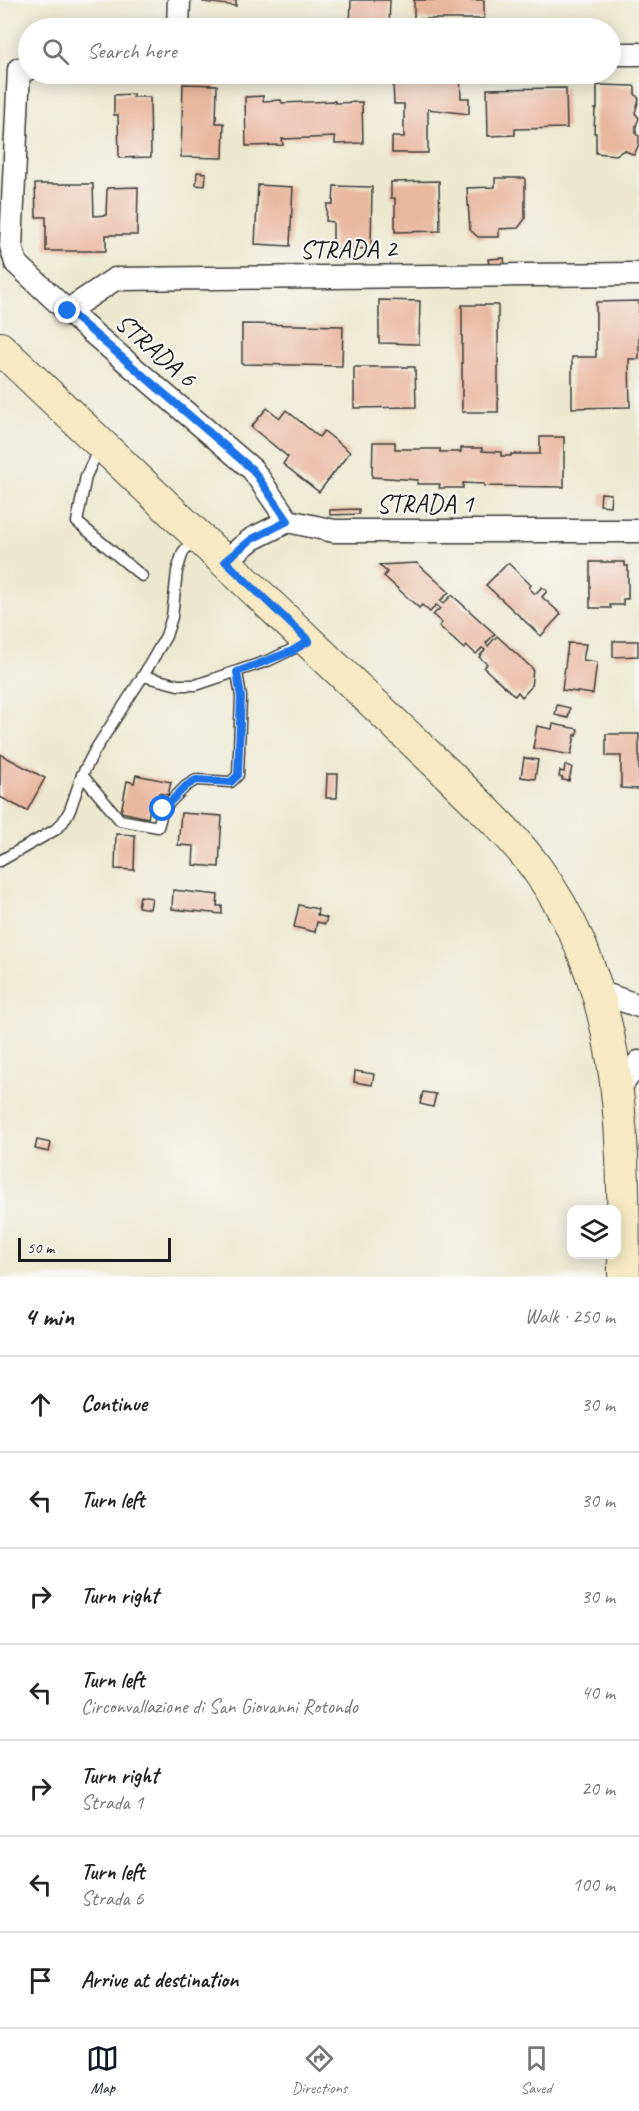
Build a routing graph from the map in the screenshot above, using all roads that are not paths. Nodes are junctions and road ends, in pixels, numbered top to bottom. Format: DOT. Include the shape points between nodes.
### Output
graph roads {
  1 [pos="179,0"];
  2 [pos="178,18"];
  3 [pos="621,54"];
  4 [pos="639,54"];
  5 [pos="23,84"];
  6 [pos="639,274"];
  7 [pos="68,311"];
  8 [pos="0,348"];
  9 [pos="101,443"];
  10 [pos="288,521"];
  11 [pos="639,531"];
  12 [pos="197,534"];
  13 [pos="225,561"];
  14 [pos="142,576"];
  15 [pos="309,641"];
  16 [pos="237,672"];
  17 [pos="143,676"];
  18 [pos="82,775"];
  19 [pos="0,861"];
  20 [pos="599,992"];
  21 [pos="639,1006"];
  22 [pos="639,1062"];
  23 [pos="617,1091"];
  24 [pos="624,1277"];
  1 -- 2 [label="street"];
  3 -- 4 [label="street"];
  5 -- 7 [label="street, STRADA 6" via="11,246 16,263"];
  6 -- 7 [label="street, STRADA 2" via="115,279"];
  7 -- 10 [label="street, STRADA 6" via="253,470"];
  8 -- 9 [label="main road"];
  9 -- 12 [label="main road"];
  9 -- 14 [label="lane" via="86,476 77,522"];
  10 -- 11 [label="street, STRADA 1" via="334,531"];
  10 -- 13 [label="street" via="252,539"];
  12 -- 13 [label="main road"];
  12 -- 17 [label="lane" via="183,552 177,571 166,636"];
  13 -- 15 [label="main road"];
  15 -- 16 [label="lane"];
  15 -- 20 [label="main road" via="516,843 555,894"];
  16 -- 17 [label="lane" via="196,685 178,685"];
  16 -- 18 [label="lane" via="241,697 238,775 231,782 196,780 186,786 163,809 158,827 120,820"];
  17 -- 18 [label="lane"];
  18 -- 19 [label="lane" via="63,822"];
  20 -- 21 [label="street"];
  20 -- 23 [label="main road"];
  22 -- 23 [label="street"];
  23 -- 24 [label="main road" via="624,1160"];
}
